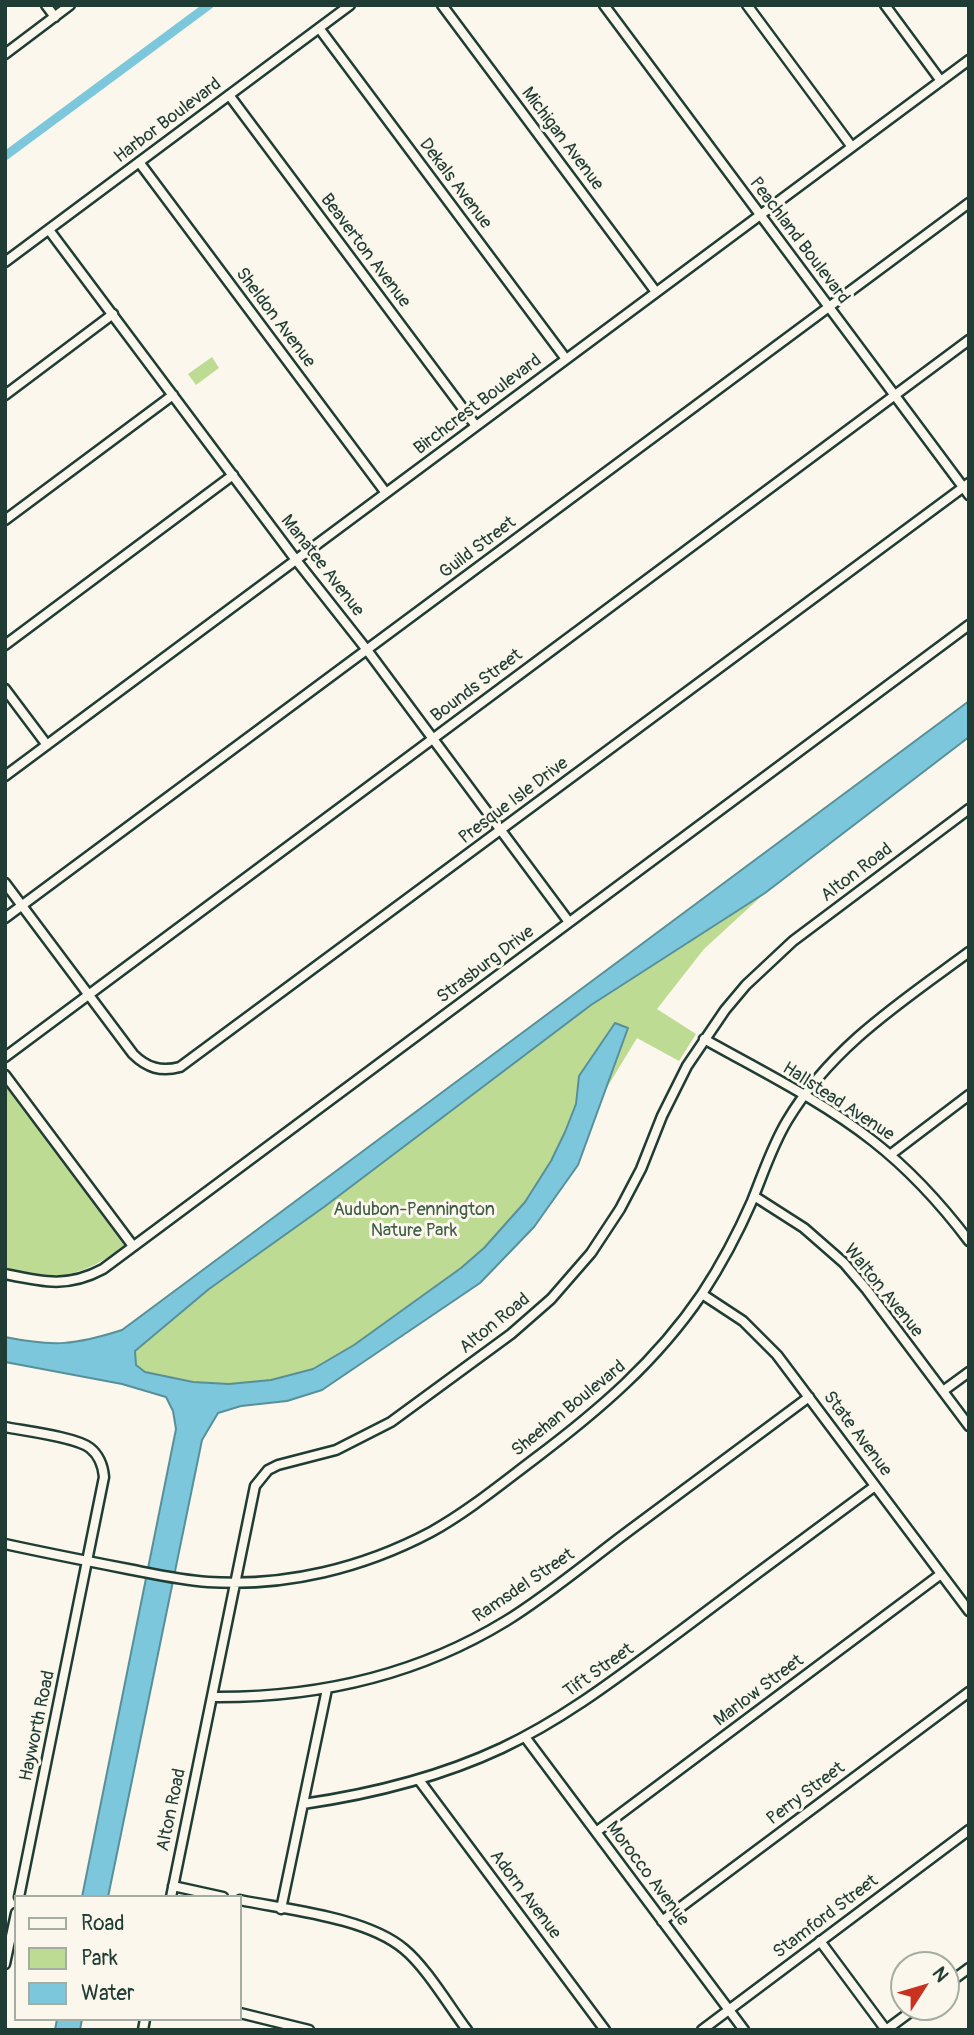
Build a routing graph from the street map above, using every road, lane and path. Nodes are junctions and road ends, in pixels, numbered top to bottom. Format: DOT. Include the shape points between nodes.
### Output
graph roads {
  1 [pos="46,5"];
  2 [pos="71,5"];
  3 [pos="350,5"];
  4 [pos="442,5"];
  5 [pos="604,5"];
  6 [pos="747,5"];
  7 [pos="885,5"];
  8 [pos="55,17"];
  9 [pos="319,28"];
  10 [pos="5,54"];
  11 [pos="969,60"];
  12 [pos="941,80"];
  13 [pos="229,95"];
  14 [pos="852,147"];
  15 [pos="139,162"];
  16 [pos="969,202"];
  17 [pos="760,215"];
  18 [pos="49,230"];
  19 [pos="5,262"];
  20 [pos="656,292"];
  21 [pos="828,307"];
  22 [pos="113,314"];
  23 [pos="969,340"];
  24 [pos="566,359"];
  25 [pos="5,395"];
  26 [pos="173,395"];
  27 [pos="894,396"];
  28 [pos="476,426"];
  29 [pos="233,475"];
  30 [pos="966,485"];
  31 [pos="386,493"];
  32 [pos="969,495"];
  33 [pos="5,520"];
  34 [pos="296,560"];
  35 [pos="969,625"];
  36 [pos="5,645"];
  37 [pos="367,650"];
  38 [pos="5,689"];
  39 [pos="433,738"];
  40 [pos="47,745"];
  41 [pos="5,776"];
  42 [pos="969,809"];
  43 [pos="501,830"];
  44 [pos="5,883"];
  45 [pos="22,906"];
  46 [pos="5,918"];
  47 [pos="569,922"];
  48 [pos="969,952"];
  49 [pos="88,995"];
  50 [pos="704,1039"];
  51 [pos="5,1057"];
  52 [pos="5,1075"];
  53 [pos="803,1096"];
  54 [pos="969,1096"];
  55 [pos="890,1154"];
  56 [pos="754,1196"];
  57 [pos="968,1237"];
  58 [pos="133,1246"];
  59 [pos="5,1274"];
  60 [pos="702,1294"];
  61 [pos="969,1372"];
  62 [pos="943,1391"];
  63 [pos="809,1397"];
  64 [pos="969,1426"];
  65 [pos="5,1427"];
  66 [pos="875,1486"];
  67 [pos="5,1544"];
  68 [pos="88,1561"];
  69 [pos="941,1574"];
  70 [pos="235,1583"];
  71 [pos="969,1611"];
  72 [pos="327,1689"];
  73 [pos="969,1692"];
  74 [pos="212,1697"];
  75 [pos="525,1737"];
  76 [pos="419,1780"];
  77 [pos="303,1804"];
  78 [pos="969,1830"];
  79 [pos="596,1832"];
  80 [pos="173,1886"];
  81 [pos="19,1895"];
  82 [pos="171,1895"];
  83 [pos="214,1895"];
  84 [pos="242,1900"];
  85 [pos="281,1909"];
  86 [pos="662,1921"];
  87 [pos="9,1931"];
  88 [pos="820,1941"];
  89 [pos="5,1964"];
  90 [pos="729,2010"];
  91 [pos="242,2013"];
  92 [pos="309,2030"];
  93 [pos="467,2030"];
  94 [pos="605,2030"];
  95 [pos="702,2030"];
  96 [pos="744,2030"];
  97 [pos="886,2030"];
  1 -- 8 [label="street"];
  2 -- 8 [label="street"];
  3 -- 9 [label="street, Harbor Boulevard"];
  4 -- 20 [label="street, Michigan Avenue"];
  5 -- 17 [label="street, Peachland Boulevard"];
  6 -- 14 [label="street"];
  7 -- 12 [label="street"];
  8 -- 10 [label="street"];
  9 -- 13 [label="street, Harbor Boulevard"];
  9 -- 24 [label="street, Dekals Avenue"];
  11 -- 12 [label="street, Birchcrest Boulevard"];
  12 -- 14 [label="street, Birchcrest Boulevard"];
  13 -- 15 [label="street, Harbor Boulevard"];
  13 -- 28 [label="street, Beaverton Avenue"];
  14 -- 17 [label="street, Birchcrest Boulevard"];
  15 -- 18 [label="street, Harbor Boulevard"];
  15 -- 31 [label="street, Sheldon Avenue"];
  16 -- 21 [label="street, Guild Street"];
  17 -- 20 [label="street, Birchcrest Boulevard"];
  17 -- 21 [label="street, Peachland Boulevard"];
  18 -- 19 [label="street, Harbor Boulevard"];
  18 -- 22 [label="street, Manatee Avenue"];
  20 -- 24 [label="street, Birchcrest Boulevard"];
  21 -- 27 [label="street, Peachland Boulevard"];
  21 -- 37 [label="street, Guild Street"];
  22 -- 25 [label="street"];
  22 -- 26 [label="street, Manatee Avenue"];
  23 -- 27 [label="street, Bounds Street"];
  24 -- 28 [label="street, Birchcrest Boulevard"];
  26 -- 29 [label="street, Manatee Avenue"];
  26 -- 33 [label="street"];
  27 -- 30 [label="street, Peachland Boulevard"];
  27 -- 39 [label="street, Bounds Street"];
  28 -- 31 [label="street, Birchcrest Boulevard"];
  29 -- 34 [label="street, Manatee Avenue"];
  29 -- 36 [label="street"];
  30 -- 32 [label="street, Peachland Boulevard"];
  30 -- 43 [label="street, Presque Isle Drive"];
  31 -- 34 [label="street, Birchcrest Boulevard"];
  34 -- 37 [label="street, Manatee Avenue"];
  34 -- 40 [label="street, Birchcrest Boulevard"];
  35 -- 47 [label="street, Strasburg Drive"];
  37 -- 39 [label="street, Manatee Avenue"];
  37 -- 45 [label="street, Guild Street"];
  38 -- 40 [label="street"];
  39 -- 43 [label="street, Manatee Avenue"];
  39 -- 49 [label="street, Bounds Street"];
  40 -- 41 [label="street, Birchcrest Boulevard"];
  42 -- 50 [label="street, Alton Road" via="793,941 746,985"];
  43 -- 47 [label="street, Manatee Avenue"];
  43 -- 49 [label="street, Presque Isle Drive" via="180,1067 159,1070 140,1061"];
  44 -- 45 [label="street, Presque Isle Drive"];
  45 -- 46 [label="street, Guild Street"];
  45 -- 49 [label="street, Presque Isle Drive"];
  47 -- 58 [label="street, Strasburg Drive"];
  48 -- 53 [label="street, Sheehan Boulevard" via="852,1041"];
  49 -- 51 [label="street, Bounds Street"];
  50 -- 53 [label="street, Hallstead Avenue"];
  50 -- 70 [label="street, Alton Road" via="672,1094 620,1209 572,1277 511,1334 391,1422 336,1450 268,1470 255,1486"];
  52 -- 58 [label="street"];
  53 -- 55 [label="street, Hallstead Avenue"];
  53 -- 56 [label="street, Sheehan Boulevard" via="775,1143"];
  54 -- 55 [label="street"];
  55 -- 57 [label="street, Hallstead Avenue"];
  56 -- 60 [label="street, Sheehan Boulevard"];
  56 -- 62 [label="street, Walton Avenue" via="804,1227 844,1263"];
  58 -- 59 [label="street, Strasburg Drive" via="97,1272 71,1282"];
  60 -- 63 [label="street, State Avenue" via="758,1334"];
  60 -- 70 [label="street, Sheehan Boulevard" via="658,1352 611,1399 458,1515 409,1543 355,1564 300,1577"];
  61 -- 62 [label="street"];
  62 -- 64 [label="street, Walton Avenue"];
  63 -- 66 [label="street, State Avenue"];
  63 -- 72 [label="street, Ramsdel Street" via="506,1620 415,1665"];
  65 -- 68 [label="street, Hayworth Road" via="77,1442 99,1458 104,1477"];
  66 -- 69 [label="street, State Avenue"];
  66 -- 75 [label="street, Tift Street" via="600,1691"];
  67 -- 68 [label="street, Sheehan Boulevard"];
  68 -- 70 [label="street, Sheehan Boulevard" via="176,1578"];
  68 -- 81 [label="street, Hayworth Road"];
  69 -- 71 [label="street, State Avenue"];
  69 -- 79 [label="street, Marlow Street"];
  70 -- 74 [label="street, Alton Road"];
  72 -- 74 [label="street, Ramsdel Street"];
  72 -- 77 [label="street"];
  73 -- 86 [label="street, Perry Street"];
  74 -- 80 [label="street, Alton Road"];
  75 -- 76 [label="street, Tift Street"];
  75 -- 79 [label="street, Morocco Avenue"];
  76 -- 77 [label="street, Tift Street"];
  76 -- 94 [label="street, Adorn Avenue"];
  77 -- 85 [label="street"];
  78 -- 88 [label="street, Stamford Street"];
  79 -- 86 [label="street, Morocco Avenue"];
  80 -- 82 [label="street, Alton Road"];
  80 -- 83 [label="street"];
  84 -- 85 [label="street"];
  85 -- 93 [label="street" via="354,1924 386,1936 412,1957"];
  86 -- 90 [label="street, Morocco Avenue"];
  87 -- 89 [label="street"];
  88 -- 90 [label="street, Stamford Street"];
  88 -- 97 [label="street"];
  90 -- 95 [label="street, Stamford Street"];
  90 -- 96 [label="street, Morocco Avenue"];
  91 -- 92 [label="street"];
}
